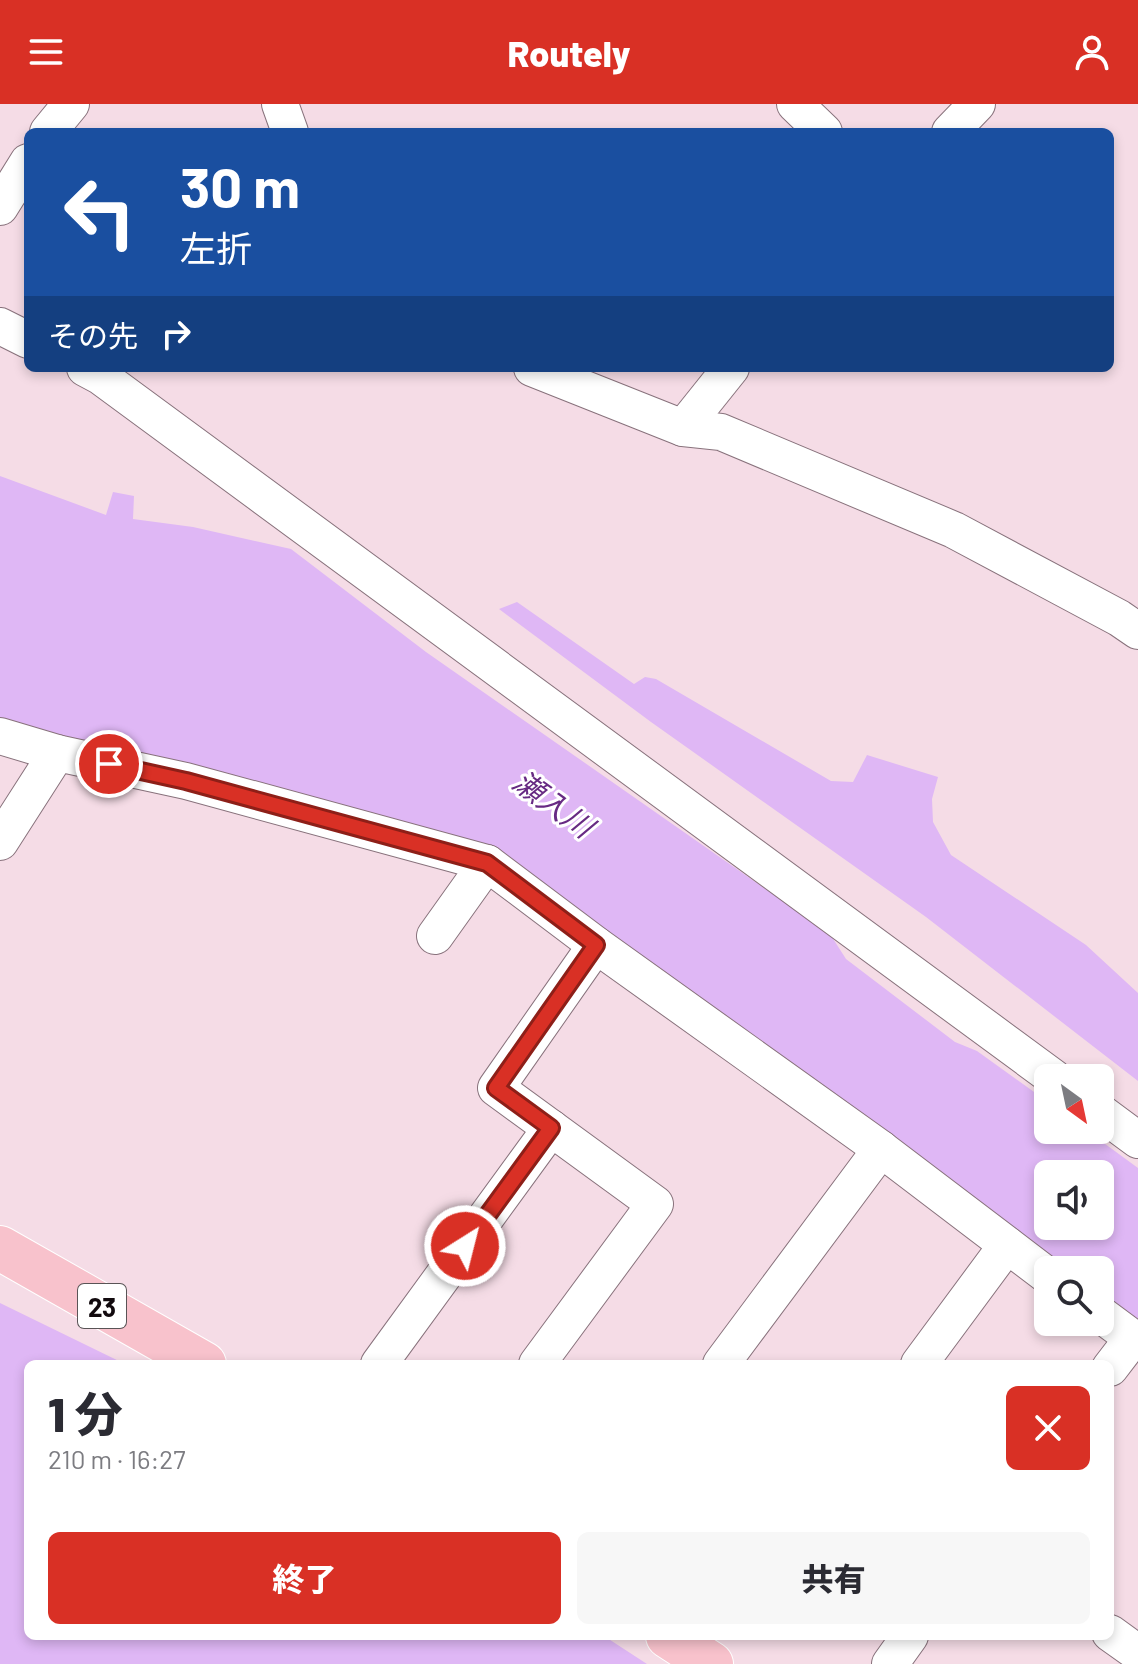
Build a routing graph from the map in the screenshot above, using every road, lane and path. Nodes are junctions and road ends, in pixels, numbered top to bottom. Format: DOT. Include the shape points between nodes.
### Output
graph roads {
  1 [pos="71,104"];
  2 [pos="280,104"];
  3 [pos="795,104"];
  4 [pos="977,104"];
  5 [pos="51,128"];
  6 [pos="289,128"];
  7 [pos="820,128"];
  8 [pos="954,128"];
  9 [pos="24,168"];
  10 [pos="0,207"];
  11 [pos="0,326"];
  12 [pos="24,338"];
  13 [pos="92,372"];
  14 [pos="542,372"];
  15 [pos="728,372"];
  16 [pos="683,428"];
  17 [pos="1138,631"];
  18 [pos="0,736"];
  19 [pos="57,753"];
  20 [pos="0,842"];
  21 [pos="487,863"];
  22 [pos="435,936"];
  23 [pos="596,945"];
  24 [pos="1035,1064"];
  25 [pos="1114,1122"];
  26 [pos="551,1128"];
  27 [pos="1138,1140"];
  28 [pos="881,1149"];
  29 [pos="1007,1245"];
  30 [pos="0,1248"];
  31 [pos="1034,1265"];
  32 [pos="1114,1324"];
  33 [pos="1135,1340"];
  34 [pos="197,1360"];
  35 [pos="382,1360"];
  36 [pos="540,1360"];
  37 [pos="724,1360"];
  38 [pos="922,1360"];
  39 [pos="1114,1364"];
  40 [pos="1114,1636"];
  41 [pos="907,1640"];
  42 [pos="1138,1653"];
  43 [pos="890,1664"];
  1 -- 5 [label="street"];
  2 -- 6 [label="street"];
  3 -- 7 [label="street"];
  4 -- 8 [label="street"];
  9 -- 10 [label="street"];
  11 -- 12 [label="street"];
  13 -- 24 [label="street"];
  14 -- 16 [label="street"];
  15 -- 16 [label="street"];
  16 -- 17 [label="street" via="721,432 954,530"];
  18 -- 19 [label="street"];
  19 -- 20 [label="street"];
  19 -- 21 [label="street" via="186,781"];
  21 -- 22 [label="street"];
  21 -- 23 [label="street"];
  23 -- 26 [label="street" via="496,1088"];
  23 -- 28 [label="street"];
  25 -- 27 [label="street"];
  26 -- 35 [label="street"];
  26 -- 36 [label="street" via="655,1204"];
  28 -- 29 [label="street"];
  28 -- 37 [label="street"];
  29 -- 31 [label="street"];
  29 -- 38 [label="street"];
  30 -- 34 [label="main road, 23"];
  32 -- 33 [label="street"];
  33 -- 39 [label="street"];
  40 -- 42 [label="street"];
  41 -- 43 [label="street"];
}
